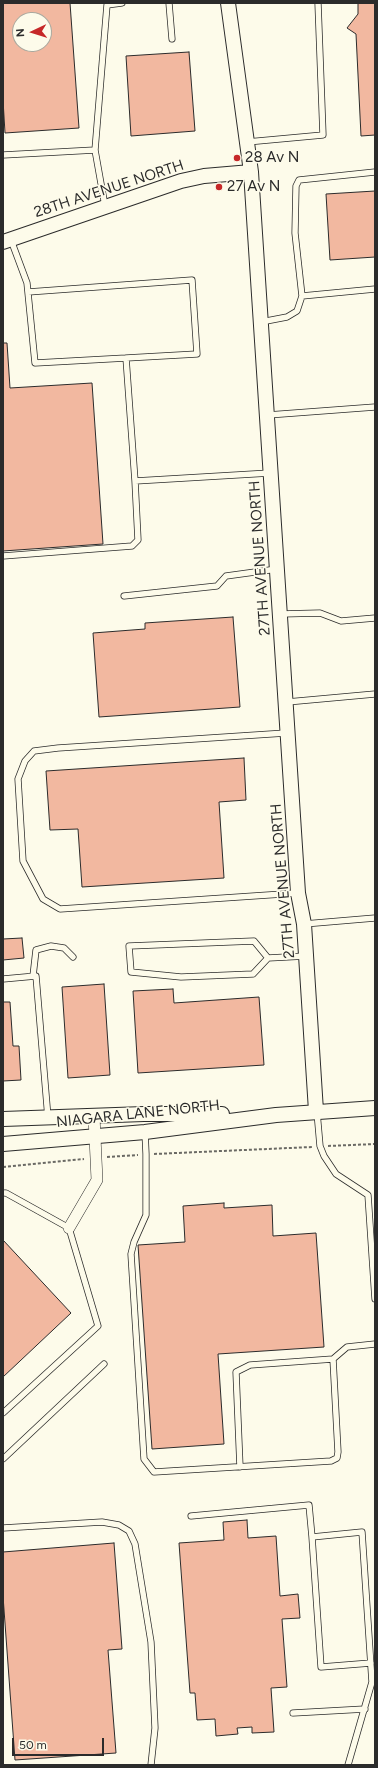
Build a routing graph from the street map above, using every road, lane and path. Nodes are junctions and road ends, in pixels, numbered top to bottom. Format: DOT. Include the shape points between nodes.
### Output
graph roads {
  1 [pos="122,3"];
  2 [pos="169,3"];
  3 [pos="228,3"];
  4 [pos="318,3"];
  5 [pos="172,39"];
  6 [pos="247,142"];
  7 [pos="95,150"];
  8 [pos="3,155"];
  9 [pos="251,172"];
  10 [pos="375,172"];
  11 [pos="105,206"];
  12 [pos="5,241"];
  13 [pos="375,290"];
  14 [pos="28,292"];
  15 [pos="302,296"];
  16 [pos="261,322"];
  17 [pos="126,358"];
  18 [pos="375,407"];
  19 [pos="267,415"];
  20 [pos="271,473"];
  21 [pos="135,481"];
  22 [pos="3,556"];
  23 [pos="277,569"];
  24 [pos="124,596"];
  25 [pos="280,614"];
  26 [pos="375,618"];
  27 [pos="375,694"];
  28 [pos="287,702"];
  29 [pos="289,733"];
  30 [pos="298,893"];
  31 [pos="375,918"];
  32 [pos="304,924"];
  33 [pos="306,956"];
  34 [pos="74,957"];
  35 [pos="268,958"];
  36 [pos="33,976"];
  37 [pos="3,979"];
  38 [pos="375,1108"];
  39 [pos="316,1111"];
  40 [pos="276,1115"];
  41 [pos="94,1116"];
  42 [pos="48,1118"];
  43 [pos="3,1119"];
  44 [pos="145,1132"];
  45 [pos="96,1136"];
  46 [pos="3,1144"];
  47 [pos="375,1144"];
  48 [pos="320,1146"];
  49 [pos="146,1154"];
  50 [pos="97,1158"];
  51 [pos="3,1167"];
  52 [pos="3,1193"];
  53 [pos="69,1228"];
  54 [pos="375,1300"];
  55 [pos="375,1344"];
  56 [pos="333,1359"];
  57 [pos="104,1364"];
  58 [pos="3,1413"];
  59 [pos="3,1459"];
  60 [pos="240,1467"];
  61 [pos="191,1516"];
  62 [pos="3,1528"];
  63 [pos="312,1537"];
  64 [pos="371,1663"];
  65 [pos="365,1709"];
  66 [pos="293,1714"];
  67 [pos="151,1765"];
  68 [pos="348,1765"];
  1 -- 7 [label="lane" via="107,6"];
  2 -- 5 [label="lane"];
  3 -- 6 [label="street, 27TH AVENUE NORTH"];
  4 -- 6 [label="lane" via="323,136"];
  6 -- 9 [label="street, 27TH AVENUE NORTH"];
  7 -- 8 [label="lane"];
  7 -- 11 [label="lane"];
  9 -- 11 [label="street, 28TH AVENUE NORTH" via="204,176 181,181"];
  9 -- 16 [label="street, 27TH AVENUE NORTH"];
  10 -- 15 [label="lane" via="299,180 296,186 295,233"];
  11 -- 12 [label="street, 28TH AVENUE NORTH"];
  12 -- 14 [label="lane" via="27,283"];
  13 -- 15 [label="lane"];
  14 -- 17 [label="lane" via="36,363"];
  14 -- 17 [label="lane" via="192,280 197,354"];
  15 -- 16 [label="lane" via="296,310 287,317"];
  16 -- 19 [label="street, 27TH AVENUE NORTH"];
  17 -- 21 [label="lane"];
  18 -- 19 [label="lane"];
  19 -- 20 [label="street, 27TH AVENUE NORTH"];
  20 -- 21 [label="lane"];
  20 -- 23 [label="street, 27TH AVENUE NORTH"];
  21 -- 22 [label="lane" via="138,540 132,546"];
  23 -- 24 [label="lane" via="226,576 217,586"];
  23 -- 25 [label="street, 27TH AVENUE NORTH"];
  25 -- 26 [label="lane" via="320,613 341,621"];
  25 -- 28 [label="street, 27TH AVENUE NORTH"];
  27 -- 28 [label="lane"];
  28 -- 29 [label="street, 27TH AVENUE NORTH"];
  29 -- 30 [label="street, 27TH AVENUE NORTH"];
  29 -- 30 [label="lane" via="34,751 25,761 18,779 23,861 43,899 60,909"];
  30 -- 32 [label="street, 27TH AVENUE NORTH"];
  31 -- 32 [label="lane"];
  32 -- 33 [label="street, 27TH AVENUE NORTH"];
  33 -- 35 [label="lane"];
  33 -- 39 [label="street, 27TH AVENUE NORTH"];
  34 -- 36 [label="lane" via="64,948 51,946 36,950"];
  35 -- 35 [label="lane" via="253,974 181,977 131,972 129,946 254,941"];
  36 -- 37 [label="lane"];
  36 -- 42 [label="lane" via="36,976"];
  38 -- 39 [label="street, NIAGARA LANE NORTH"];
  39 -- 40 [label="street, NIAGARA LANE NORTH"];
  39 -- 48 [label="lane"];
  40 -- 41 [label="street, NIAGARA LANE NORTH"];
  40 -- 44 [label="street, NIAGARA LANE NORTH"];
  41 -- 42 [label="street, NIAGARA LANE NORTH"];
  41 -- 45 [label="street"];
  42 -- 43 [label="street, NIAGARA LANE NORTH"];
  44 -- 45 [label="street, NIAGARA LANE NORTH"];
  44 -- 49 [label="lane"];
  45 -- 46 [label="street, NIAGARA LANE NORTH"];
  45 -- 50 [label="street"];
  47 -- 48 [label="path"];
  48 -- 49 [label="path"];
  48 -- 54 [label="lane" via="336,1174 368,1195"];
  49 -- 50 [label="path"];
  49 -- 60 [label="lane" via="146,1215 131,1254 144,1459 154,1472"];
  50 -- 51 [label="path"];
  50 -- 53 [label="street" via="97,1180"];
  52 -- 53 [label="lane"];
  53 -- 58 [label="lane" via="98,1326"];
  55 -- 56 [label="lane" via="347,1348"];
  56 -- 60 [label="lane" via="250,1365 236,1372"];
  56 -- 60 [label="lane" via="337,1458 331,1461"];
  57 -- 59 [label="lane"];
  61 -- 63 [label="lane" via="309,1505"];
  62 -- 67 [label="lane" via="102,1522 119,1525 129,1531 135,1544 151,1642 155,1728"];
  63 -- 64 [label="lane" via="321,1667"];
  63 -- 64 [label="lane" via="362,1532"];
  64 -- 65 [label="lane" via="372,1682"];
  65 -- 66 [label="lane"];
  65 -- 68 [label="lane"];
}
